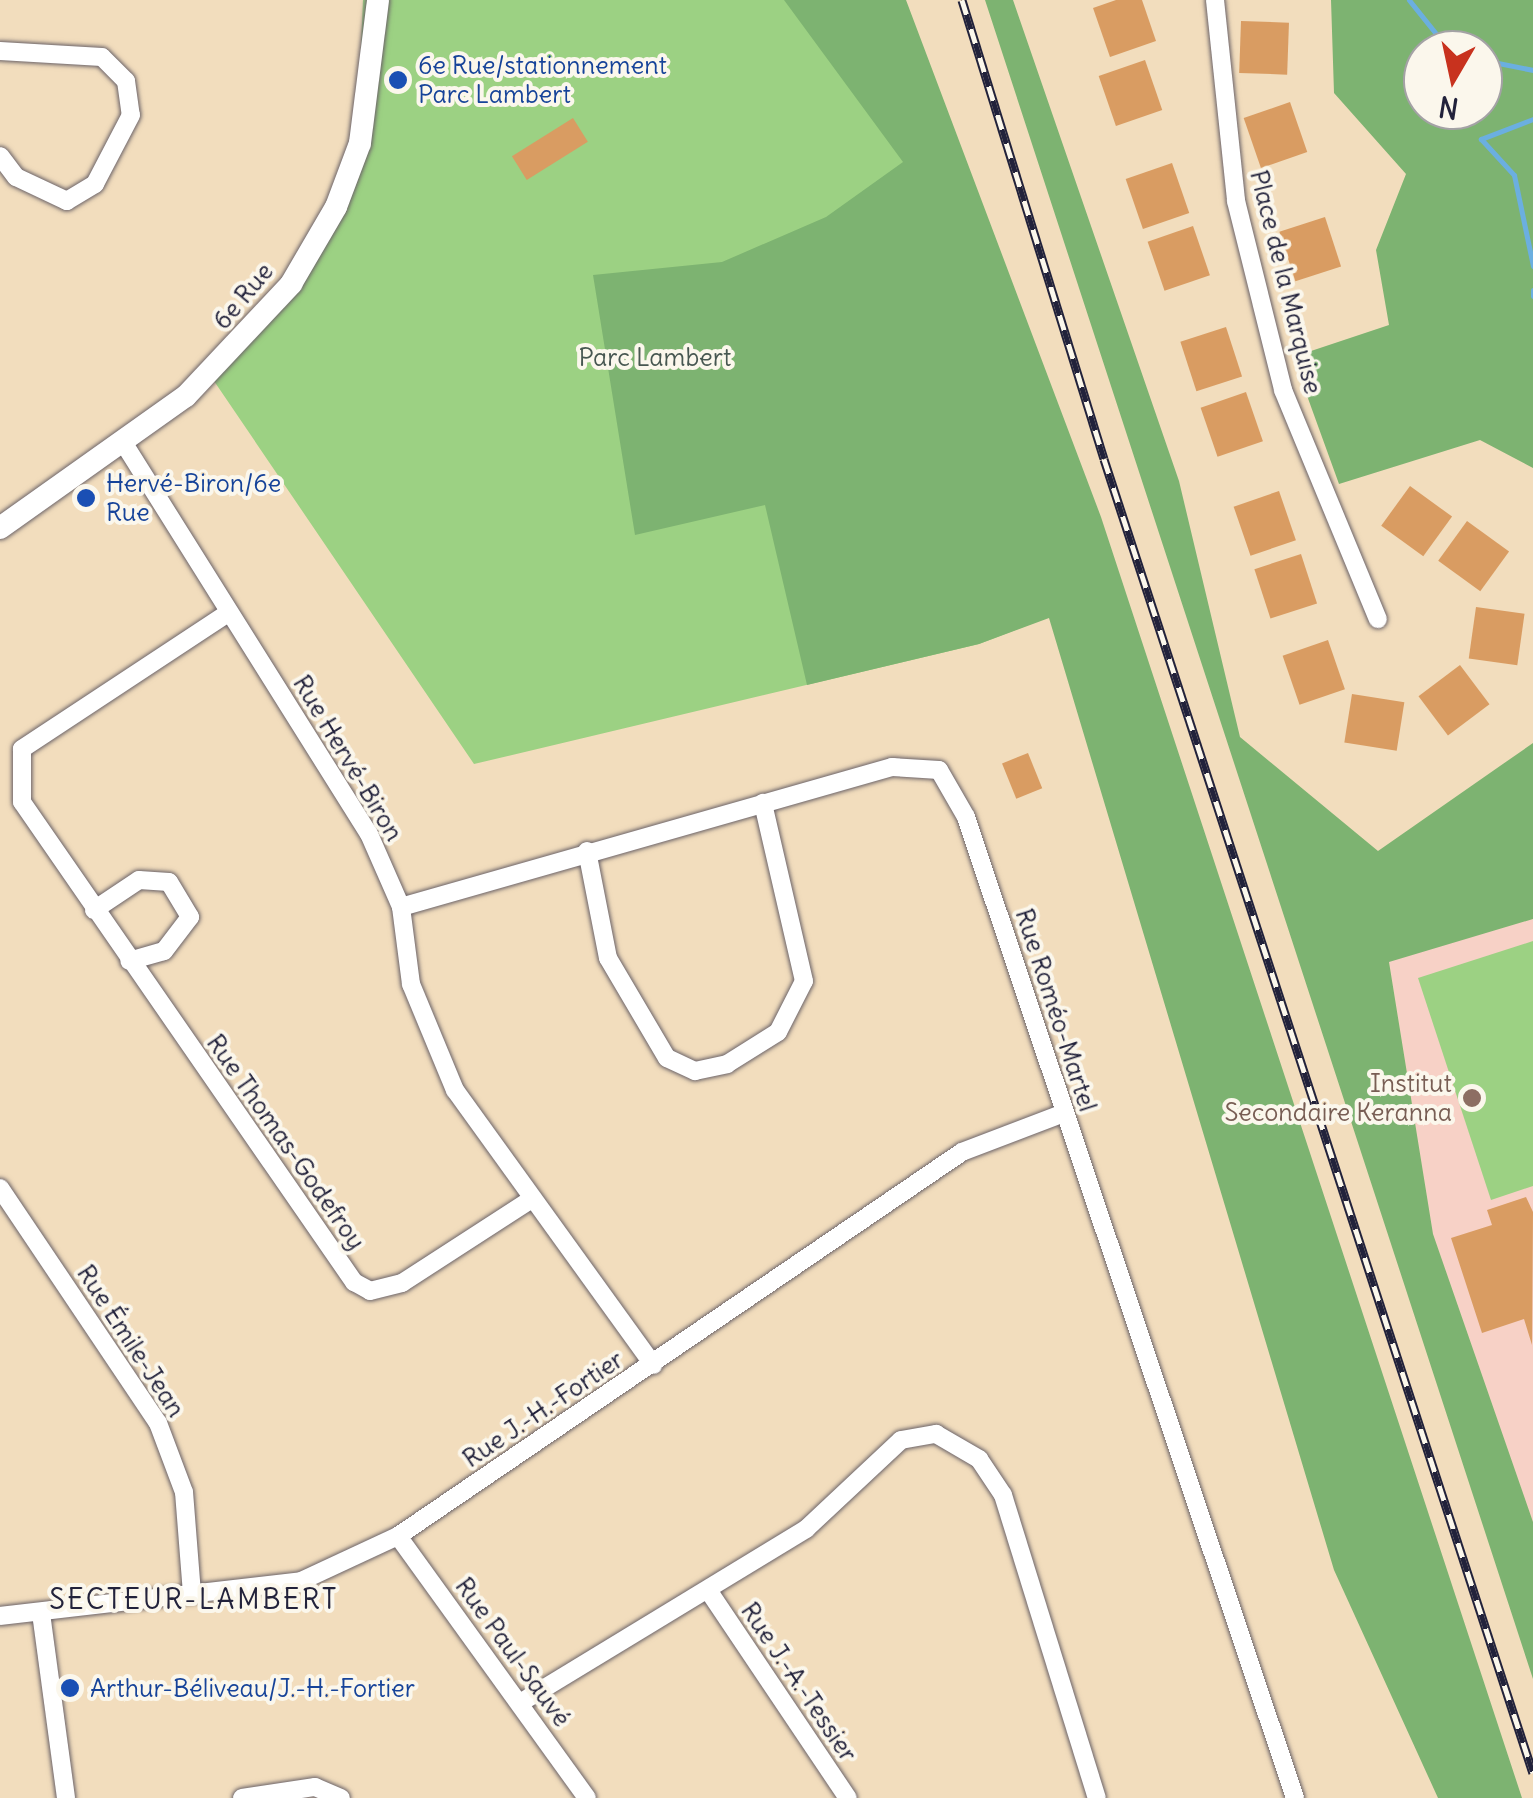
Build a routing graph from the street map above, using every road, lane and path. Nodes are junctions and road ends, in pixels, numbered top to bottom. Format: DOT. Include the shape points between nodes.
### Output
graph roads {
  1 [pos="378,0"];
  2 [pos="1215,0"];
  3 [pos="0,51"];
  4 [pos="0,156"];
  5 [pos="123,442"];
  6 [pos="0,528"];
  7 [pos="228,613"];
  8 [pos="1378,619"];
  9 [pos="763,803"];
  10 [pos="587,850"];
  11 [pos="401,907"];
  12 [pos="94,910"];
  13 [pos="129,962"];
  14 [pos="1064,1113"];
  15 [pos="0,1188"];
  16 [pos="532,1199"];
  17 [pos="653,1366"];
  18 [pos="398,1536"];
  19 [pos="710,1593"];
  20 [pos="192,1594"];
  21 [pos="41,1612"];
  22 [pos="0,1616"];
  23 [pos="520,1704"];
  24 [pos="66,1798"];
  25 [pos="242,1798"];
  26 [pos="341,1798"];
  27 [pos="586,1798"];
  28 [pos="848,1798"];
  29 [pos="1097,1798"];
  30 [pos="1295,1798"];
  1 -- 5 [label="street, 6e Rue" via="360,143 336,207 300,269 247,338"];
  2 -- 8 [label="street, Place de la Marquise" via="1236,201 1283,390"];
  3 -- 4 [label="street" via="102,58 126,81 130,116 95,184 67,201 16,177"];
  5 -- 6 [label="street, 6e Rue"];
  5 -- 7 [label="street, Rue Hervé-Biron"];
  7 -- 11 [label="street, Rue Hervé-Biron" via="369,834"];
  7 -- 12 [label="street, Rue Thomas-Godefroy" via="22,749 22,802"];
  9 -- 10 [label="street, Rue Roméo-Martel"];
  9 -- 10 [label="street" via="804,981 778,1032 727,1064 695,1072 667,1058 608,958"];
  9 -- 14 [label="street, Rue Roméo-Martel" via="892,766 939,770 966,817"];
  10 -- 11 [label="street, Rue Roméo-Martel"];
  11 -- 16 [label="street, Rue Hervé-Biron" via="411,984 455,1090"];
  12 -- 13 [label="street, Rue Thomas-Godefroy"];
  12 -- 13 [label="street" via="139,880 169,882 190,917 164,951"];
  13 -- 16 [label="street, Rue Thomas-Godefroy" via="354,1282 370,1291 402,1283"];
  14 -- 17 [label="street, Rue J.-H.-Fortier" via="962,1152"];
  14 -- 30 [label="street, Rue Roméo-Martel"];
  15 -- 20 [label="street, Rue Émile-Jean" via="158,1423 184,1492"];
  16 -- 17 [label="street, Rue Hervé-Biron"];
  17 -- 18 [label="street, Rue J.-H.-Fortier"];
  18 -- 20 [label="street, Rue J.-H.-Fortier" via="301,1581"];
  18 -- 23 [label="street, Rue Paul-Sauvé"];
  19 -- 23 [label="street"];
  19 -- 28 [label="street, Rue J.-A.-Tessier"];
  19 -- 29 [label="street" via="806,1530 901,1440 936,1434 955,1442 979,1458 1003,1495"];
  20 -- 21 [label="street, Rue J.-H.-Fortier"];
  21 -- 22 [label="street, Rue J.-H.-Fortier"];
  21 -- 24 [label="street"];
  23 -- 27 [label="street, Rue Paul-Sauvé"];
  25 -- 26 [label="street" via="314,1787"];
}
